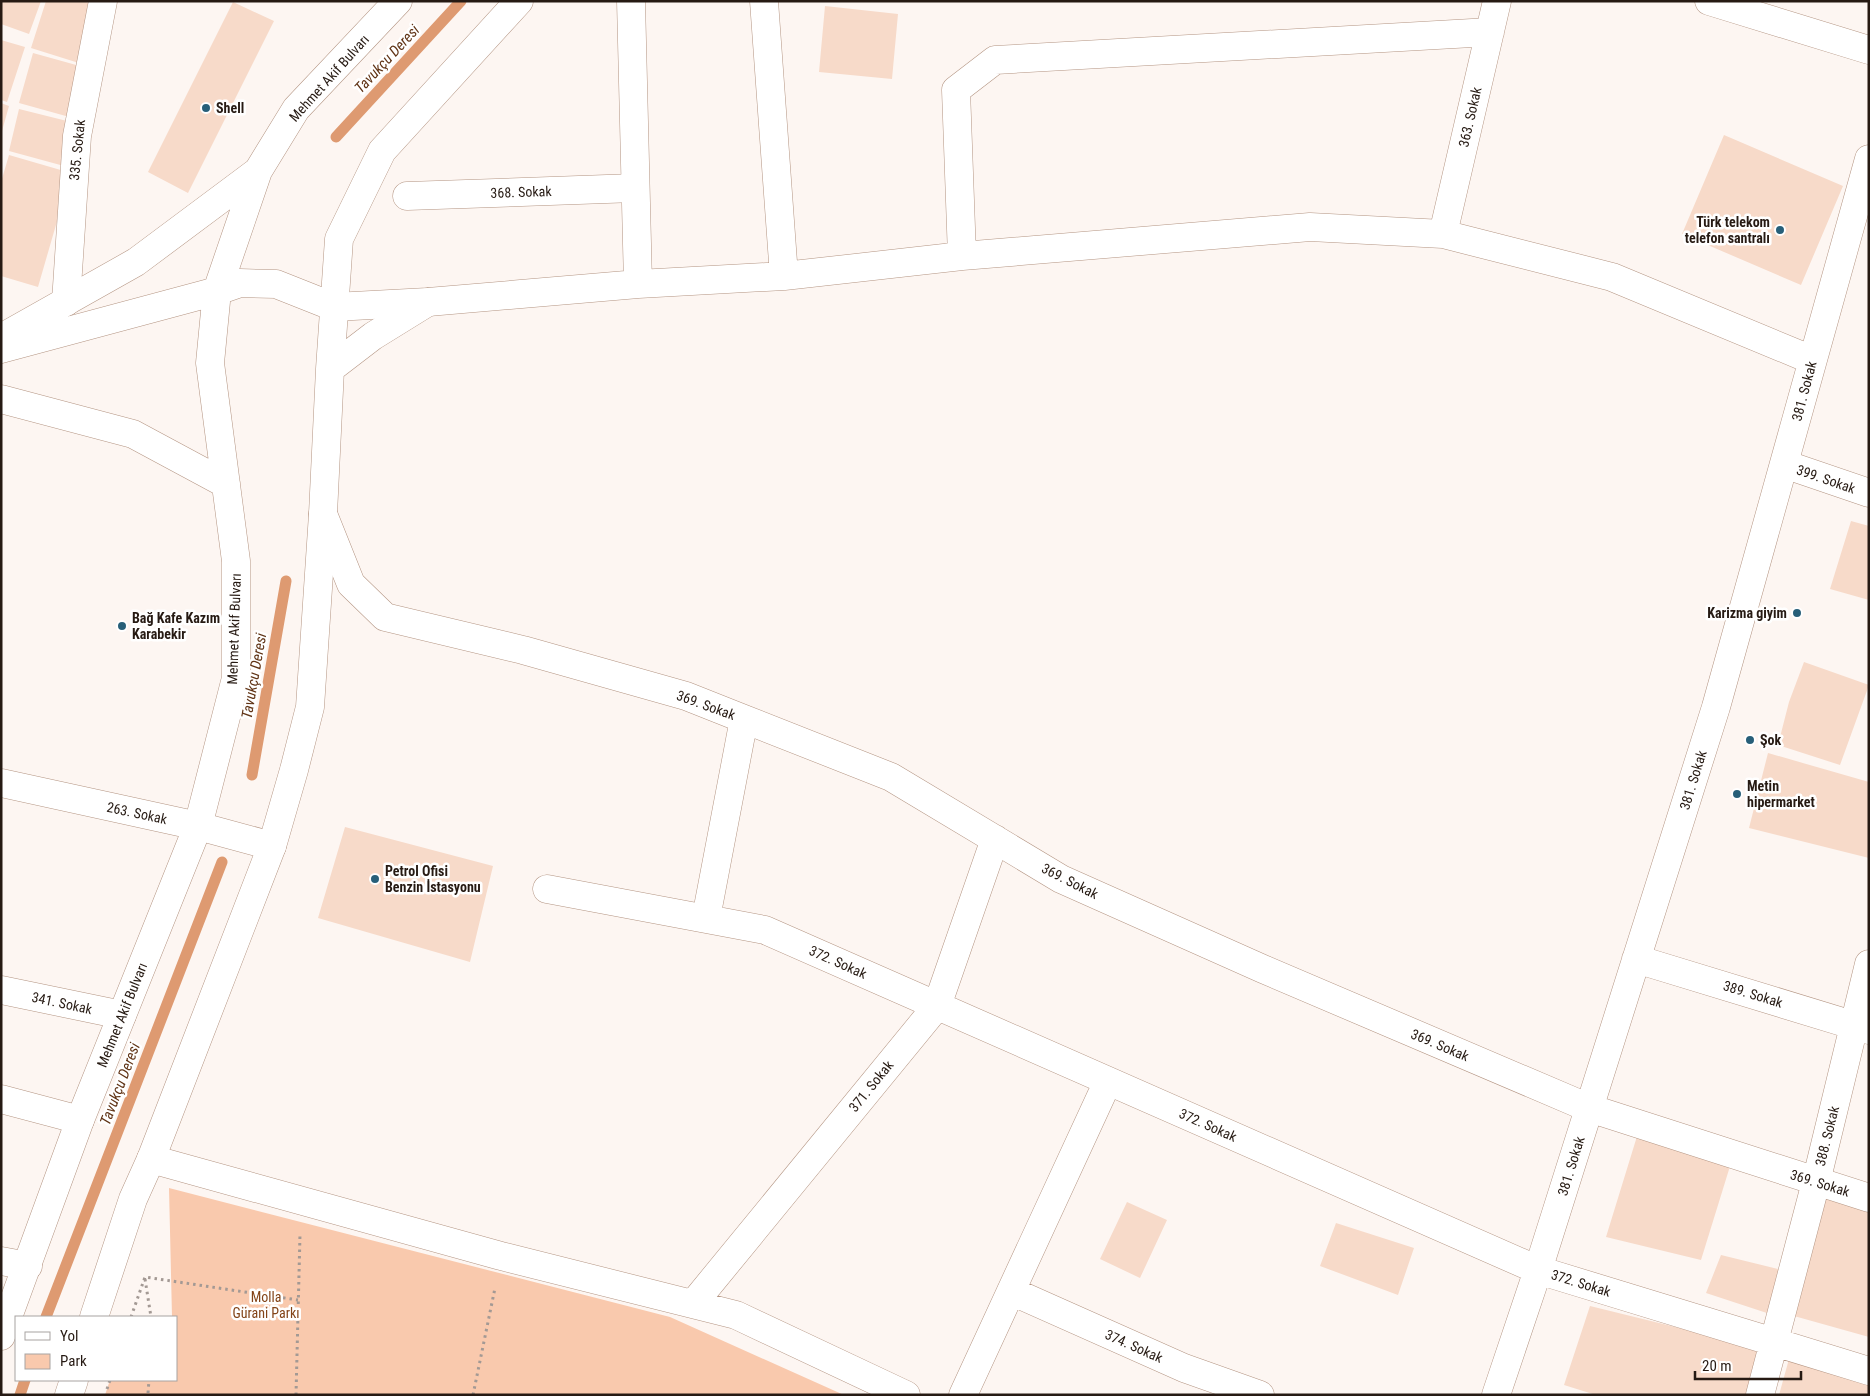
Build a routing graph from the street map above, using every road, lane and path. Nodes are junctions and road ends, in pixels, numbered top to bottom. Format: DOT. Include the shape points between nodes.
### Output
graph roads {
  1 [pos="103,1"];
  2 [pos="398,1"];
  3 [pos="519,1"];
  4 [pos="631,1"];
  5 [pos="764,1"];
  6 [pos="1497,1"];
  7 [pos="1709,1"];
  8 [pos="1490,32"];
  9 [pos="1869,50"];
  10 [pos="1869,159"];
  11 [pos="258,170"];
  12 [pos="635,188"];
  13 [pos="407,196"];
  14 [pos="1443,234"];
  15 [pos="962,256"];
  16 [pos="784,276"];
  17 [pos="638,284"];
  18 [pos="217,291"];
  19 [pos="66,302"];
  20 [pos="428,302"];
  21 [pos="334,307"];
  22 [pos="1,338"];
  23 [pos="1,349"];
  24 [pos="1812,360"];
  25 [pos="330,369"];
  26 [pos="1,399"];
  27 [pos="1784,464"];
  28 [pos="226,484"];
  29 [pos="1869,493"];
  30 [pos="324,514"];
  31 [pos="744,719"];
  32 [pos="1,783"];
  33 [pos="198,826"];
  34 [pos="995,839"];
  35 [pos="272,846"];
  36 [pos="547,889"];
  37 [pos="706,918"];
  38 [pos="1636,959"];
  39 [pos="1869,964"];
  40 [pos="1,990"];
  41 [pos="937,1006"];
  42 [pos="122,1015"];
  43 [pos="1861,1028"];
  44 [pos="1108,1081"];
  45 [pos="1,1099"];
  46 [pos="1589,1108"];
  47 [pos="80,1120"];
  48 [pos="151,1159"];
  49 [pos="1816,1182"];
  50 [pos="1869,1198"];
  51 [pos="300,1201"];
  52 [pos="501,1256"];
  53 [pos="1,1261"];
  54 [pos="28,1266"];
  55 [pos="1538,1270"];
  56 [pos="1011,1291"];
  57 [pos="298,1300"];
  58 [pos="693,1304"];
  59 [pos="94,1316"];
  60 [pos="131,1316"];
  61 [pos="1,1336"];
  62 [pos="1775,1344"];
  63 [pos="1869,1371"];
  64 [pos="74,1381"];
  65 [pos="148,1381"];
  66 [pos="148,1393"];
  67 [pos="69,1395"];
  68 [pos="296,1395"];
  69 [pos="473,1395"];
  70 [pos="906,1395"];
  71 [pos="963,1395"];
  72 [pos="1260,1395"];
  73 [pos="1496,1395"];
  74 [pos="1760,1395"];
  1 -- 19 [label="street, 335. Sokak" via="76,136"];
  2 -- 11 [label="street, Mehmet Akif Bulvarı" via="296,110"];
  3 -- 21 [label="street" via="382,151 339,239"];
  4 -- 12 [label="street"];
  5 -- 16 [label="street"];
  6 -- 8 [label="street, 363. Sokak"];
  7 -- 9 [label="street"];
  8 -- 14 [label="street, 363. Sokak"];
  8 -- 15 [label="street" via="995,60 956,90"];
  10 -- 24 [label="street, 381. Sokak"];
  11 -- 18 [label="street, Mehmet Akif Bulvarı"];
  11 -- 19 [label="street" via="136,262"];
  12 -- 13 [label="street, 368. Sokak"];
  12 -- 17 [label="street"];
  14 -- 15 [label="street" via="1310,226"];
  14 -- 24 [label="street" via="1612,277"];
  15 -- 16 [label="street"];
  16 -- 17 [label="street"];
  17 -- 20 [label="street"];
  18 -- 21 [label="street" via="240,283 276,284"];
  18 -- 23 [label="street"];
  18 -- 28 [label="street, Mehmet Akif Bulvarı" via="210,363"];
  19 -- 22 [label="street"];
  20 -- 21 [label="street"];
  20 -- 25 [label="street" via="373,336"];
  21 -- 25 [label="street"];
  24 -- 27 [label="street, 381. Sokak"];
  25 -- 30 [label="street"];
  26 -- 28 [label="street" via="134,434"];
  27 -- 29 [label="street, 399. Sokak"];
  27 -- 38 [label="street, 381. Sokak" via="1716,706"];
  28 -- 33 [label="street, Mehmet Akif Bulvarı" via="236,562 236,678"];
  30 -- 31 [label="street, 369. Sokak" via="351,584 385,617 523,650 686,696"];
  30 -- 35 [label="street" via="310,706"];
  31 -- 34 [label="street, 369. Sokak" via="891,778"];
  31 -- 37 [label="street"];
  32 -- 33 [label="street, 263. Sokak"];
  33 -- 35 [label="street, 263. Sokak"];
  33 -- 42 [label="street, Mehmet Akif Bulvarı"];
  34 -- 41 [label="street, 371. Sokak"];
  34 -- 46 [label="street, 369. Sokak" via="1061,879 1262,969"];
  35 -- 48 [label="street"];
  36 -- 37 [label="street, 372. Sokak"];
  37 -- 41 [label="street, 372. Sokak" via="765,930"];
  38 -- 43 [label="street, 389. Sokak"];
  38 -- 46 [label="street, 381. Sokak"];
  39 -- 43 [label="street, 388. Sokak"];
  40 -- 42 [label="street, 341. Sokak"];
  41 -- 44 [label="street, 372. Sokak"];
  41 -- 58 [label="street, 371. Sokak"];
  42 -- 47 [label="street, Mehmet Akif Bulvarı"];
  43 -- 49 [label="street, 388. Sokak"];
  44 -- 55 [label="street, 372. Sokak"];
  44 -- 56 [label="street"];
  45 -- 47 [label="street"];
  46 -- 49 [label="street, 369. Sokak"];
  46 -- 55 [label="street, 381. Sokak"];
  47 -- 54 [label="street, Mehmet Akif Bulvarı"];
  48 -- 51 [label="street"];
  48 -- 59 [label="street" via="133,1199"];
  49 -- 50 [label="street, 369. Sokak"];
  49 -- 62 [label="street, 388. Sokak"];
  51 -- 52 [label="street"];
  51 -- 57 [label="path"];
  52 -- 58 [label="street"];
  52 -- 69 [label="path"];
  53 -- 54 [label="street"];
  54 -- 61 [label="street, Mehmet Akif Bulvarı"];
  55 -- 62 [label="street, 372. Sokak"];
  55 -- 73 [label="street, 381. Sokak"];
  56 -- 71 [label="street"];
  56 -- 72 [label="street, 374. Sokak" via="1184,1368"];
  57 -- 60 [label="path" via="145,1277"];
  57 -- 68 [label="path"];
  58 -- 70 [label="street" via="736,1315"];
  62 -- 63 [label="street, 372. Sokak"];
  62 -- 74 [label="street, 388. Sokak"];
  64 -- 67 [label="street"];
  65 -- 66 [label="path"];
}
